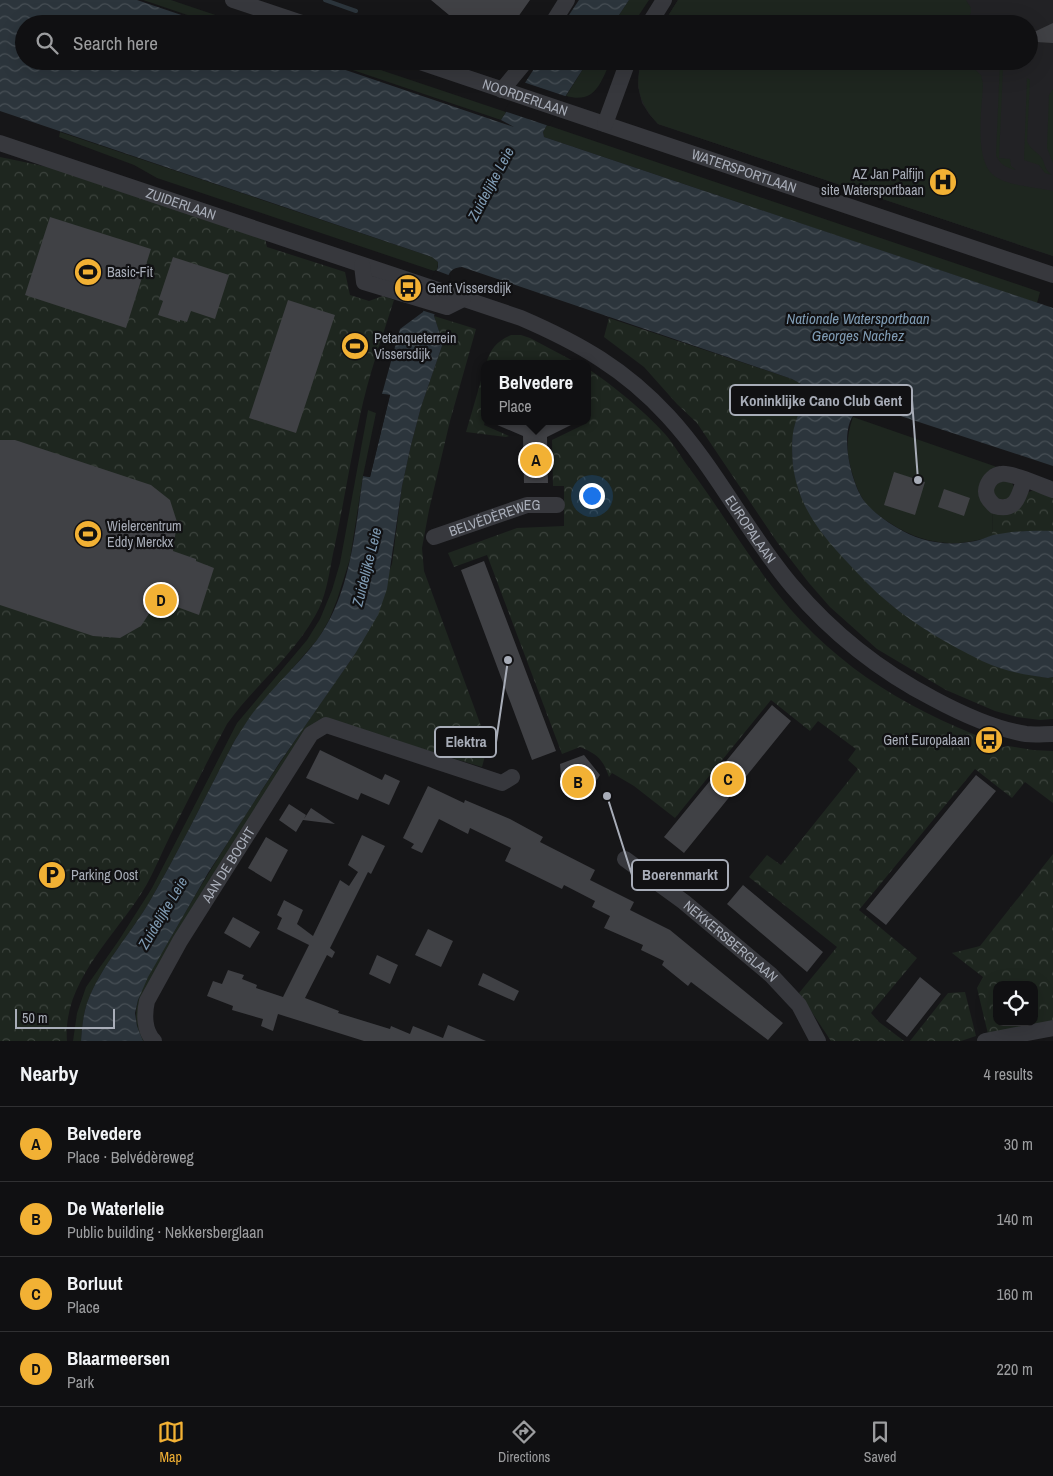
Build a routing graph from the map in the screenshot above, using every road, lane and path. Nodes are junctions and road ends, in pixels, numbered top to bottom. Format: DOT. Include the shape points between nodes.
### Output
graph roads {
  1 [pos="234,0"];
  2 [pos="567,0"];
  3 [pos="664,0"];
  4 [pos="278,15"];
  5 [pos="558,15"];
  6 [pos="655,15"];
  7 [pos="444,70"];
  8 [pos="520,70"];
  9 [pos="625,70"];
  10 [pos="506,91"];
  11 [pos="605,124"];
  12 [pos="0,143"];
  13 [pos="1053,275"];
  14 [pos="454,300"];
  15 [pos="1024,480"];
  16 [pos="1053,490"];
  17 [pos="557,505"];
  18 [pos="434,537"];
  19 [pos="1053,734"];
  20 [pos="512,777"];
  21 [pos="625,859"];
  22 [pos="1053,1028"];
  23 [pos="154,1041"];
  24 [pos="818,1041"];
  25 [pos="985,1041"];
  1 -- 4 [label="street"];
  2 -- 5 [label="street"];
  3 -- 6 [label="street"];
  7 -- 10 [label="street, NOORDERLAAN"];
  8 -- 10 [label="street"];
  9 -- 11 [label="street"];
  10 -- 11 [label="street, NOORDERLAAN"];
  11 -- 13 [label="street, WATERSPORTLAAN"];
  12 -- 14 [label="street, ZUIDERLAAN" via="362,265 421,291"];
  14 -- 19 [label="street, EUROPALAAN" via="521,318 548,330 591,352 640,389 686,436 706,462 792,587 867,658 918,691 971,717 1027,734"];
  15 -- 16 [label="street"];
  17 -- 18 [label="street, BELVÉDÈREWEG" via="527,505"];
  20 -- 23 [label="street, AAN DE BOCHT" via="502,783 326,725 311,734 180,941 147,1000 146,1024"];
  21 -- 24 [label="street, NEKKERSBERGLAAN" via="684,902 771,975 799,1005"];
  22 -- 25 [label="street"];
}
